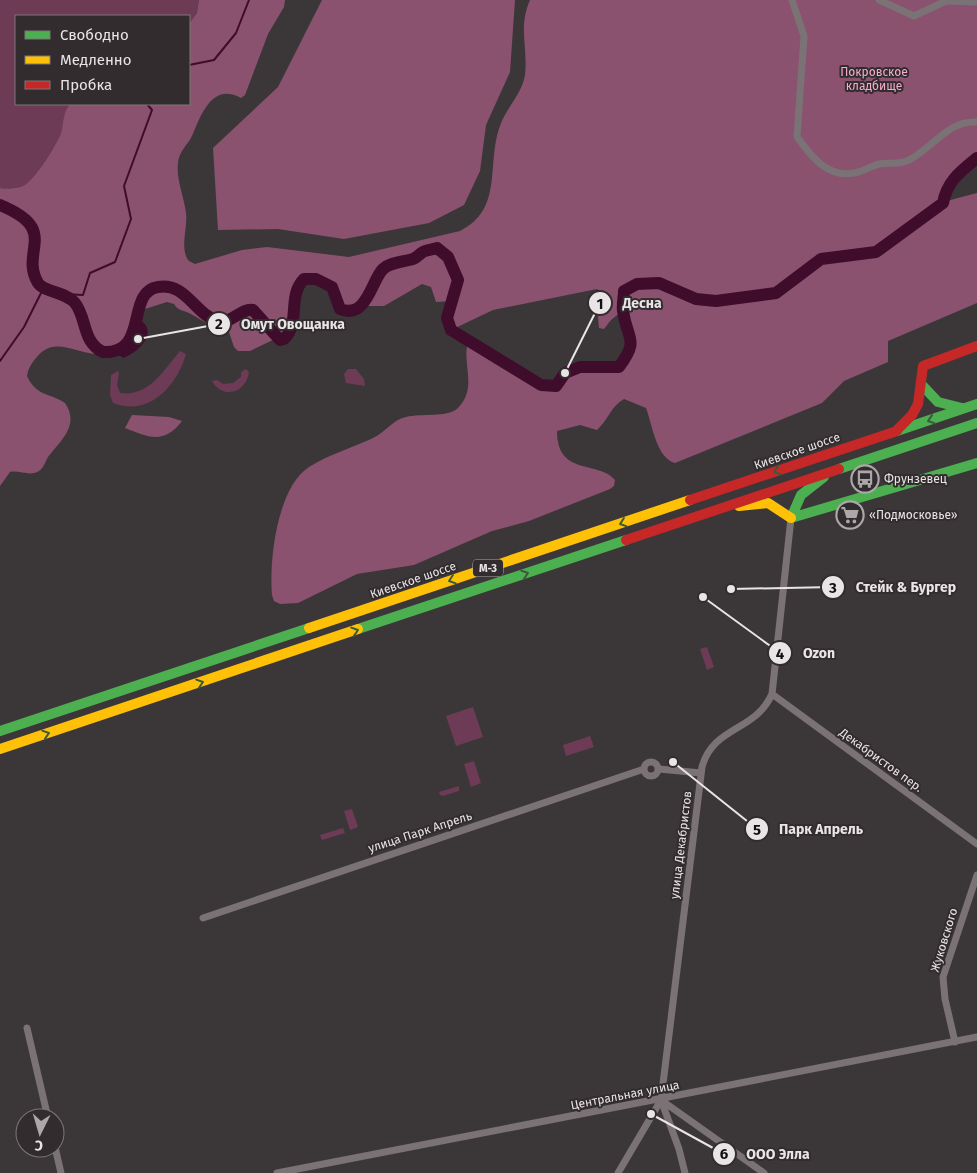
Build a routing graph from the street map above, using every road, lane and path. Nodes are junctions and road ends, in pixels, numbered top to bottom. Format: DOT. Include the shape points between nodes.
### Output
graph roads {
  1 [pos="792,0"];
  2 [pos="879,0"];
  3 [pos="977,2"];
  4 [pos="977,122"];
  5 [pos="977,346"];
  6 [pos="921,383"];
  7 [pos="972,406"];
  8 [pos="977,423"];
  9 [pos="896,431"];
  10 [pos="977,463"];
  11 [pos="834,470"];
  12 [pos="796,503"];
  13 [pos="725,508"];
  14 [pos="806,513"];
  15 [pos="792,518"];
  16 [pos="772,694"];
  17 [pos="0,731"];
  18 [pos="0,749"];
  19 [pos="701,773"];
  20 [pos="977,844"];
  21 [pos="977,875"];
  22 [pos="203,918"];
  23 [pos="27,1028"];
  24 [pos="977,1037"];
  25 [pos="955,1042"];
  26 [pos="661,1100"];
  27 [pos="46,1108"];
  28 [pos="58,1158"];
  29 [pos="61,1173"];
  30 [pos="277,1173"];
  31 [pos="618,1173"];
  32 [pos="684,1173"];
  33 [pos="764,1173"];
  1 -- 4 [label="street" via="804,36 797,136 810,154 831,172 853,173 880,164 908,162 948,129"];
  2 -- 3 [label="street" via="914,16 946,1"];
  5 -- 6 [label="main road" via="926,364 920,371"];
  6 -- 7 [label="main road" via="929,396 942,404"];
  6 -- 9 [label="main road" via="915,411"];
  7 -- 9 [label="main road, Киевское шоссе / М-3, one-way"];
  8 -- 11 [label="main road, М-3"];
  9 -- 17 [label="main road, Киевское шоссе / М-3, one-way"];
  10 -- 14 [label="main road"];
  11 -- 12 [label="main road" via="806,489"];
  11 -- 13 [label="main road, М-3"];
  12 -- 14 [label="main road" via="799,512"];
  12 -- 15 [label="main road"];
  13 -- 15 [label="main road" via="768,503"];
  18 -- 13 [label="main road, М-3, one-way"];
  14 -- 15 [label="main road"];
  15 -- 16 [label="street, улица Декабристов"];
  16 -- 19 [label="street, улица Декабристов" via="759,715 710,747"];
  16 -- 20 [label="street, Декабристов пер."];
  19 -- 22 [label="street, улица Парк Апрель" via="659,769 652,762 644,769"];
  19 -- 26 [label="street, улица Декабристов"];
  21 -- 25 [label="street, Жуковского" via="943,977"];
  23 -- 27 [label="street"];
  24 -- 25 [label="street, Центральная улица"];
  25 -- 26 [label="street, Центральная улица"];
  26 -- 30 [label="street, Центральная улица"];
  26 -- 31 [label="street"];
  26 -- 32 [label="street, улица Декабристов" via="680,1150"];
  26 -- 33 [label="street"];
  28 -- 29 [label="street"];
}
